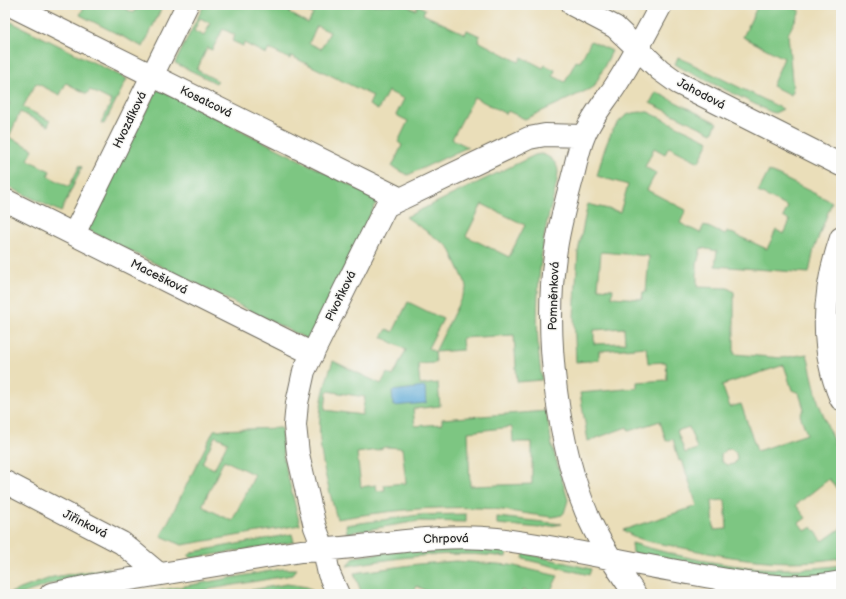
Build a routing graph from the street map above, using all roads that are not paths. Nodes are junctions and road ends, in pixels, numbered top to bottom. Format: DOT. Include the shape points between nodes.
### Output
graph roads {
  1 [pos="10,5"];
  2 [pos="187,5"];
  3 [pos="574,5"];
  4 [pos="661,5"];
  5 [pos="637,50"];
  6 [pos="152,75"];
  7 [pos="584,136"];
  8 [pos="841,165"];
  9 [pos="401,199"];
  10 [pos="5,200"];
  11 [pos="74,234"];
  12 [pos="841,238"];
  13 [pos="313,354"];
  14 [pos="841,399"];
  15 [pos="5,482"];
  16 [pos="324,550"];
  17 [pos="611,559"];
  18 [pos="159,574"];
  19 [pos="841,582"];
  20 [pos="51,594"];
  21 [pos="338,594"];
  22 [pos="635,594"];
  1 -- 6 [label="street, Kosatcová"];
  2 -- 6 [label="street, Hvozdíková"];
  3 -- 5 [label="street, Jahodová" via="615,27"];
  4 -- 5 [label="street, Pomněnková"];
  5 -- 7 [label="street, Pomněnková" via="598,109"];
  5 -- 8 [label="street, Jahodová" via="678,83"];
  6 -- 9 [label="street, Kosatcová"];
  6 -- 11 [label="street, Hvozdíková"];
  7 -- 9 [label="street, Pivoňková" via="544,135 529,138"];
  7 -- 17 [label="street, Pomněnková" via="560,220 555,258 552,319 555,376 570,464 591,522"];
  9 -- 13 [label="street, Pivoňková" via="386,206"];
  10 -- 11 [label="street, Macešková"];
  11 -- 13 [label="street, Macešková"];
  12 -- 14 [label="street" via="828,288 826,348"];
  13 -- 16 [label="street, Pivoňková" via="300,383 296,425 298,454 315,527"];
  15 -- 18 [label="street, Jiřinková" via="122,543"];
  16 -- 17 [label="street, Chrpová" via="444,538 495,539"];
  16 -- 18 [label="street, Chrpová" via="301,551"];
  16 -- 21 [label="street, Pivoňková" via="329,574"];
  17 -- 19 [label="street, Chrpová" via="742,582 780,586 826,585"];
  17 -- 22 [label="street, Pomněnková"];
  18 -- 20 [label="street, Chrpová"];
}
